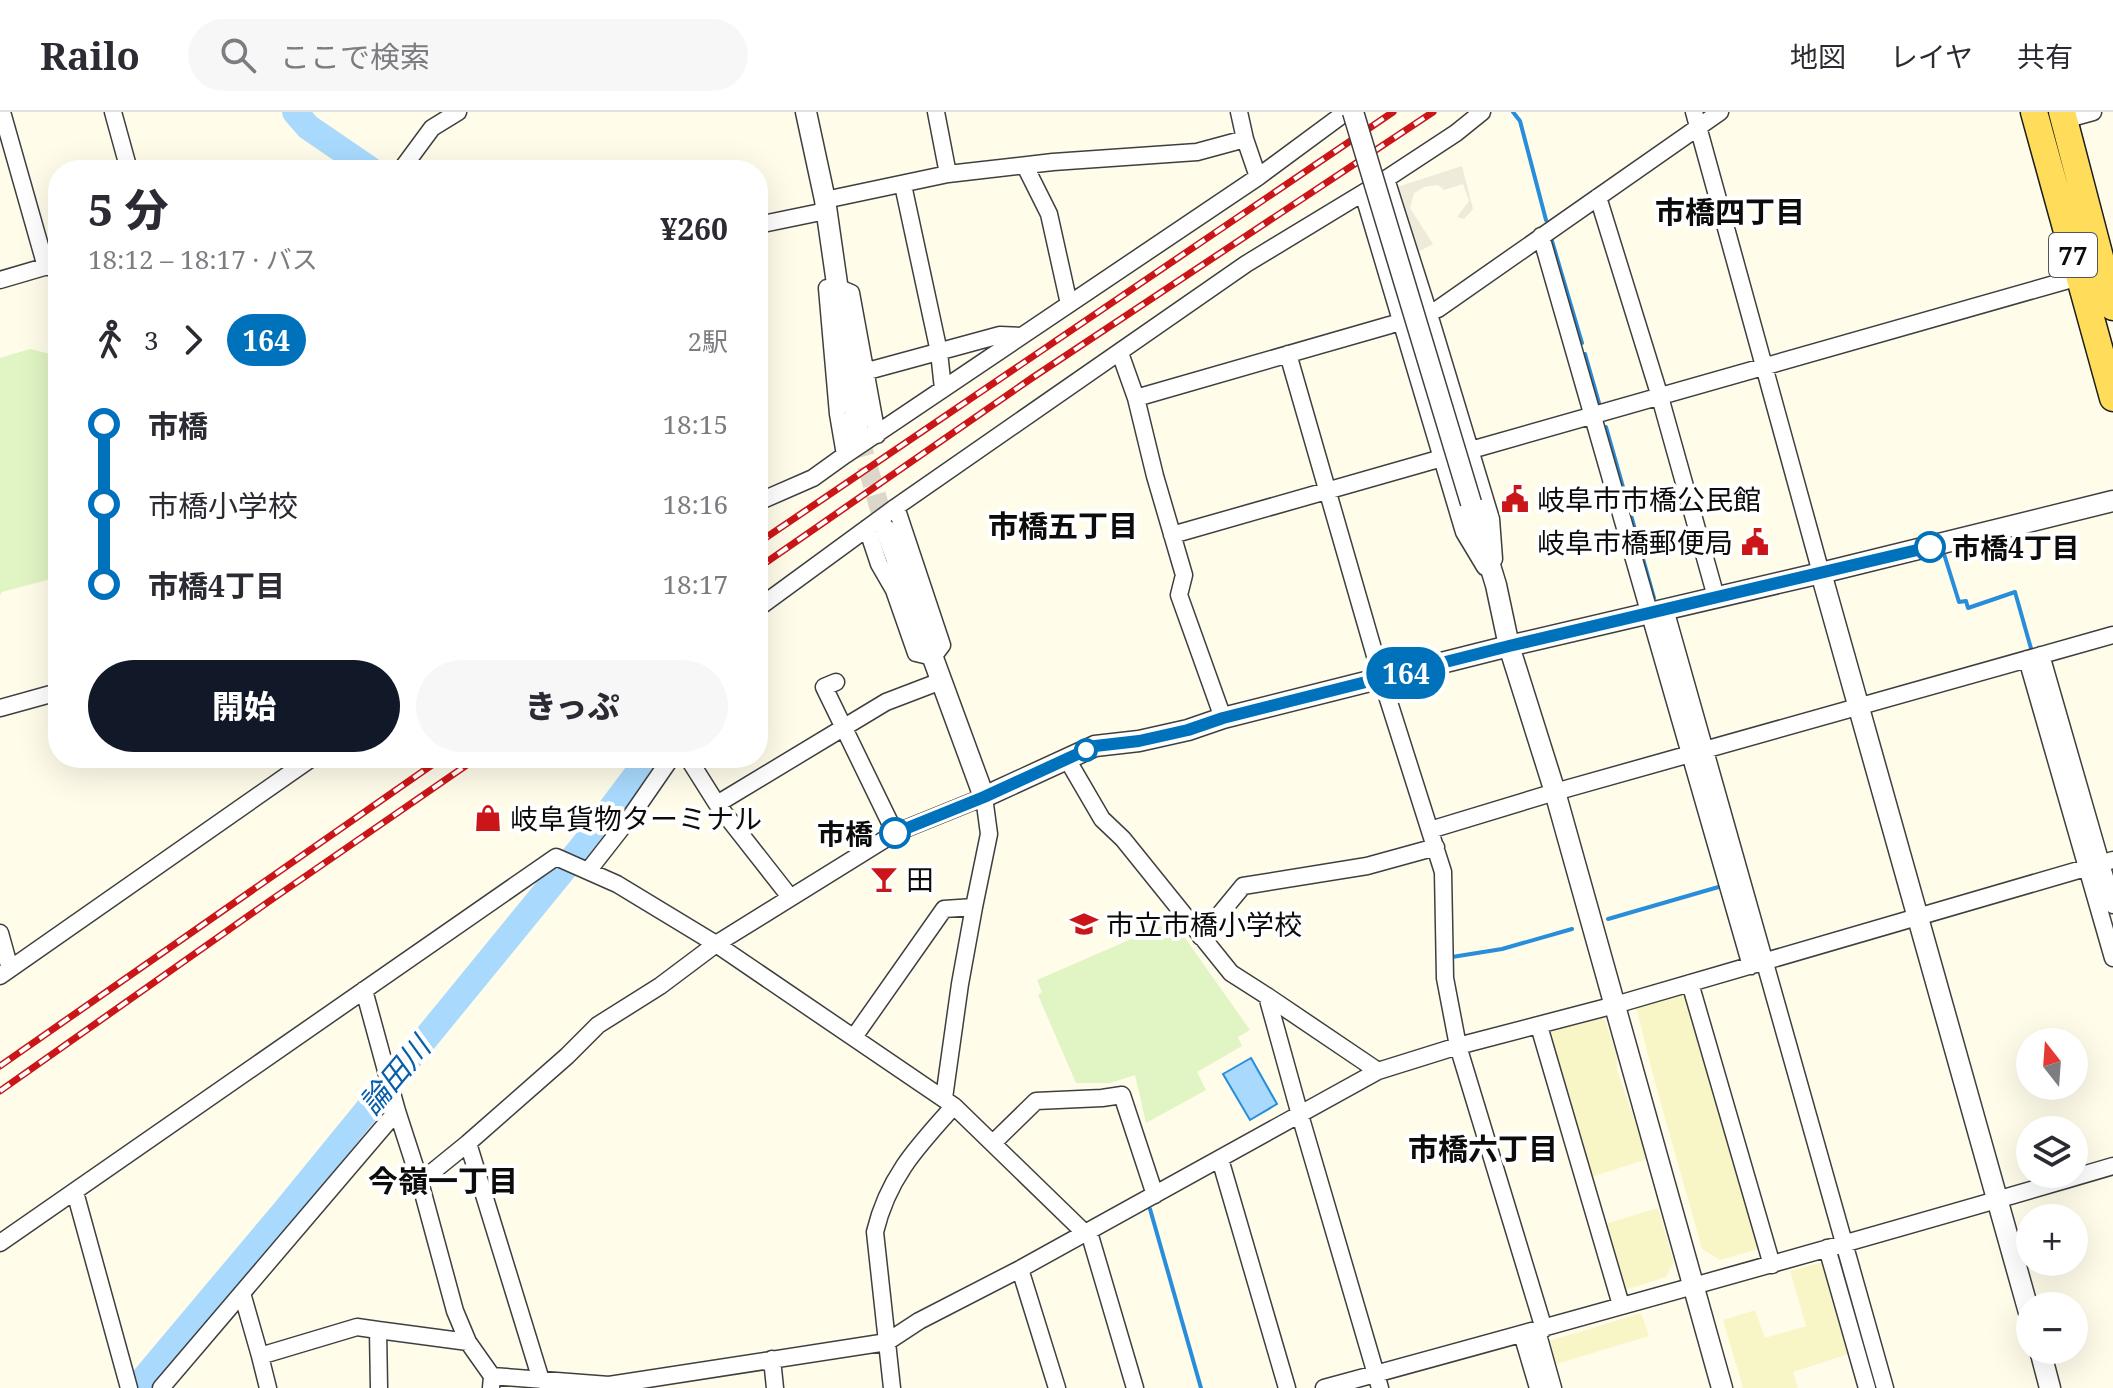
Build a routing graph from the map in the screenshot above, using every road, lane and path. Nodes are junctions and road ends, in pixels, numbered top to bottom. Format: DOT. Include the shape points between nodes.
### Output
graph roads {
  1 [pos="2,112"];
  2 [pos="113,112"];
  3 [pos="458,112"];
  4 [pos="936,112"];
  5 [pos="1239,112"];
  6 [pos="1346,112"];
  7 [pos="1482,112"];
  8 [pos="1720,112"];
  9 [pos="2034,112"];
  10 [pos="2093,112"];
  11 [pos="810,113"];
  12 [pos="2063,116"];
  13 [pos="1696,120"];
  14 [pos="1245,139"];
  15 [pos="126,160"];
  16 [pos="408,160"];
  17 [pos="1025,166"];
  18 [pos="948,174"];
  19 [pos="1258,177"];
  20 [pos="1386,179"];
  21 [pos="903,185"];
  22 [pos="1363,193"];
  23 [pos="1598,197"];
  24 [pos="825,206"];
  25 [pos="768,223"];
  26 [pos="1541,236"];
  27 [pos="48,253"];
  28 [pos="48,266"];
  29 [pos="2098,271"];
  30 [pos="0,280"];
  31 [pos="839,288"];
  32 [pos="1069,304"];
  33 [pos="2113,307"];
  34 [pos="1428,311"];
  35 [pos="1401,321"];
  36 [pos="1021,336"];
  37 [pos="939,352"];
  38 [pos="1120,353"];
  39 [pos="1288,354"];
  40 [pos="1766,366"];
  41 [pos="864,372"];
  42 [pos="943,389"];
  43 [pos="1660,397"];
  44 [pos="1136,398"];
  45 [pos="2113,398"];
  46 [pos="1594,417"];
  47 [pos="868,436"];
  48 [pos="1471,450"];
  49 [pos="845,455"];
  50 [pos="1442,458"];
  51 [pos="1328,491"];
  52 [pos="768,498"];
  53 [pos="2113,501"];
  54 [pos="896,507"];
  55 [pos="877,529"];
  56 [pos="1172,535"];
  57 [pos="1821,573"];
  58 [pos="1496,585"];
  59 [pos="1716,597"];
  60 [pos="768,601"];
  61 [pos="1658,611"];
  62 [pos="2113,635"];
  63 [pos="1509,646"];
  64 [pos="933,657"];
  65 [pos="2034,657"];
  66 [pos="1382,680"];
  67 [pos="941,681"];
  68 [pos="836,682"];
  69 [pos="48,695"];
  70 [pos="1859,706"];
  71 [pos="0,708"];
  72 [pos="1223,718"];
  73 [pos="844,726"];
  74 [pos="1697,752"];
  75 [pos="1067,759"];
  76 [pos="292,768"];
  77 [pos="664,768"];
  78 [pos="694,768"];
  79 [pos="1555,792"];
  80 [pos="984,797"];
  81 [pos="717,804"];
  82 [pos="1430,830"];
  83 [pos="895,833"];
  84 [pos="1436,847"];
  85 [pos="2101,864"];
  86 [pos="588,871"];
  87 [pos="790,897"];
  88 [pos="2113,905"];
  89 [pos="974,907"];
  90 [pos="1918,917"];
  91 [pos="0,933"];
  92 [pos="1201,937"];
  93 [pos="716,944"];
  94 [pos="2113,958"];
  95 [pos="1758,964"];
  96 [pos="5,973"];
  97 [pos="1690,983"];
  98 [pos="364,990"];
  99 [pos="1267,996"];
  100 [pos="1615,1005"];
  101 [pos="1539,1026"];
  102 [pos="854,1037"];
  103 [pos="1458,1046"];
  104 [pos="1378,1071"];
  105 [pos="949,1102"];
  106 [pos="396,1107"];
  107 [pos="1300,1115"];
  108 [pos="468,1143"];
  109 [pos="993,1143"];
  110 [pos="1220,1159"];
  111 [pos="2113,1166"];
  112 [pos="420,1182"];
  113 [pos="75,1192"];
  114 [pos="1155,1195"];
  115 [pos="1997,1200"];
  116 [pos="1086,1233"];
  117 [pos="0,1243"];
  118 [pos="1844,1243"];
  119 [pos="1827,1248"];
  120 [pos="1772,1265"];
  121 [pos="1020,1269"];
  122 [pos="1694,1286"];
  123 [pos="2023,1292"];
  124 [pos="242,1293"];
  125 [pos="1621,1305"];
  126 [pos="378,1330"];
  127 [pos="1534,1331"];
  128 [pos="468,1342"];
  129 [pos="887,1342"];
  130 [pos="260,1356"];
  131 [pos="772,1359"];
  132 [pos="2044,1364"];
  133 [pos="541,1380"];
  134 [pos="1378,1381"];
  135 [pos="492,1382"];
  136 [pos="129,1388"];
  137 [pos="161,1388"];
  138 [pos="268,1388"];
  139 [pos="379,1388"];
  140 [pos="775,1388"];
  141 [pos="892,1388"];
  142 [pos="1057,1388"];
  143 [pos="1135,1388"];
  144 [pos="1287,1388"];
  145 [pos="1324,1388"];
  146 [pos="1538,1388"];
  147 [pos="1553,1388"];
  148 [pos="1722,1388"];
  149 [pos="1867,1388"];
  150 [pos="1885,1388"];
  151 [pos="2050,1388"];
  1 -- 27 [label="street"];
  2 -- 15 [label="street"];
  3 -- 16 [label="street" via="432,128"];
  4 -- 18 [label="street"];
  5 -- 14 [label="street"];
  6 -- 19 [label="street"];
  6 -- 58 [label="street, bridge"];
  7 -- 20 [label="street"];
  8 -- 13 [label="street"];
  9 -- 29 [label="main road, 77"];
  10 -- 12 [label="street"];
  11 -- 24 [label="street"];
  12 -- 29 [label="main road, 77"];
  13 -- 23 [label="street"];
  13 -- 40 [label="street"];
  14 -- 17 [label="street" via="1197,152"];
  14 -- 19 [label="street"];
  17 -- 18 [label="street"];
  17 -- 32 [label="street" via="1049,214"];
  18 -- 21 [label="street"];
  19 -- 32 [label="street"];
  20 -- 22 [label="street"];
  20 -- 34 [label="street"];
  21 -- 24 [label="street"];
  21 -- 37 [label="street"];
  22 -- 35 [label="street"];
  22 -- 38 [label="street" via="1246,264"];
  23 -- 26 [label="street"];
  23 -- 43 [label="street"];
  24 -- 25 [label="street" via="816,213"];
  24 -- 31 [label="street"];
  26 -- 34 [label="street"];
  26 -- 46 [label="street"];
  28 -- 30 [label="street"];
  29 -- 33 [label="main road, 77"];
  29 -- 40 [label="street"];
  29 -- 45 [label="main road, 77"];
  31 -- 41 [label="street" via="851,293"];
  31 -- 47 [label="street" via="844,341"];
  31 -- 49 [label="street" via="827,288"];
  32 -- 36 [label="street"];
  34 -- 35 [label="street"];
  34 -- 48 [label="street"];
  35 -- 39 [label="street"];
  35 -- 50 [label="street"];
  36 -- 37 [label="street" via="1000,335"];
  36 -- 42 [label="street"];
  37 -- 41 [label="street"];
  37 -- 42 [label="street"];
  38 -- 44 [label="street"];
  38 -- 54 [label="street"];
  39 -- 44 [label="street"];
  39 -- 51 [label="street"];
  40 -- 43 [label="street"];
  40 -- 57 [label="street"];
  41 -- 47 [label="street"];
  42 -- 47 [label="street"];
  43 -- 46 [label="street"];
  43 -- 59 [label="street"];
  44 -- 56 [label="street"];
  46 -- 48 [label="street"];
  46 -- 61 [label="street" via="1630,548"];
  47 -- 49 [label="street"];
  48 -- 58 [label="street" via="1491,519"];
  49 -- 52 [label="street" via="813,478"];
  50 -- 51 [label="street"];
  50 -- 58 [label="street" via="1464,532"];
  51 -- 56 [label="street"];
  51 -- 66 [label="street"];
  53 -- 57 [label="street"];
  54 -- 55 [label="street"];
  54 -- 64 [label="street" via="942,645"];
  55 -- 60 [label="street"];
  55 -- 64 [label="street"];
  56 -- 72 [label="street" via="1184,575 1179,595"];
  57 -- 59 [label="street"];
  57 -- 70 [label="street"];
  58 -- 63 [label="street"];
  59 -- 61 [label="street"];
  61 -- 63 [label="street"];
  61 -- 74 [label="street"];
  62 -- 65 [label="street"];
  63 -- 66 [label="street"];
  63 -- 79 [label="street"];
  64 -- 67 [label="street"];
  65 -- 70 [label="street"];
  65 -- 85 [label="street"];
  66 -- 72 [label="street"];
  66 -- 82 [label="street"];
  67 -- 73 [label="street" via="886,702"];
  67 -- 80 [label="street"];
  68 -- 73 [label="street" via="824,687"];
  69 -- 71 [label="street"];
  70 -- 74 [label="street"];
  70 -- 90 [label="street"];
  72 -- 75 [label="street" via="1139,741 1095,746"];
  73 -- 81 [label="street"];
  73 -- 83 [label="street"];
  74 -- 79 [label="street"];
  74 -- 95 [label="street"];
  75 -- 80 [label="street"];
  75 -- 92 [label="street" via="1102,819"];
  76 -- 96 [label="street"];
  77 -- 86 [label="street"];
  78 -- 81 [label="street"];
  79 -- 82 [label="street"];
  79 -- 100 [label="street"];
  80 -- 83 [label="street"];
  80 -- 89 [label="street" via="989,834"];
  81 -- 87 [label="street"];
  82 -- 84 [label="street"];
  83 -- 87 [label="street"];
  84 -- 92 [label="street" via="1367,866 1243,886"];
  84 -- 103 [label="street" via="1443,872 1445,978"];
  85 -- 88 [label="street"];
  85 -- 90 [label="street"];
  85 -- 94 [label="street"];
  86 -- 93 [label="street"];
  86 -- 98 [label="street" via="556,857"];
  87 -- 93 [label="street"];
  89 -- 102 [label="street" via="944,909"];
  89 -- 105 [label="street" via="960,984"];
  90 -- 95 [label="street"];
  90 -- 115 [label="street"];
  91 -- 96 [label="street"];
  92 -- 99 [label="street" via="1231,973"];
  93 -- 102 [label="street"];
  93 -- 108 [label="street" via="598,1025"];
  95 -- 97 [label="street"];
  95 -- 118 [label="street"];
  97 -- 100 [label="street"];
  97 -- 120 [label="street"];
  98 -- 106 [label="street"];
  98 -- 113 [label="street"];
  99 -- 104 [label="street"];
  99 -- 107 [label="street"];
  100 -- 101 [label="street"];
  100 -- 122 [label="street"];
  101 -- 103 [label="street"];
  101 -- 125 [label="street"];
  102 -- 105 [label="street"];
  103 -- 104 [label="street"];
  103 -- 127 [label="street"];
  104 -- 107 [label="street"];
  105 -- 109 [label="street"];
  105 -- 129 [label="street" via="906,1160 880,1210 875,1232"];
  106 -- 112 [label="street"];
  106 -- 124 [label="street"];
  107 -- 110 [label="street"];
  107 -- 134 [label="street"];
  108 -- 112 [label="street"];
  108 -- 133 [label="street"];
  109 -- 114 [label="street" via="1036,1101 1122,1095"];
  109 -- 116 [label="street"];
  110 -- 114 [label="street"];
  110 -- 144 [label="street"];
  111 -- 115 [label="street"];
  112 -- 128 [label="street"];
  113 -- 117 [label="street"];
  113 -- 136 [label="street"];
  114 -- 116 [label="street"];
  115 -- 118 [label="street"];
  115 -- 123 [label="street"];
  116 -- 121 [label="street"];
  116 -- 143 [label="street"];
  118 -- 119 [label="street"];
  118 -- 150 [label="street"];
  119 -- 120 [label="street"];
  119 -- 149 [label="street"];
  120 -- 122 [label="street"];
  121 -- 129 [label="street"];
  121 -- 142 [label="street"];
  122 -- 125 [label="street"];
  122 -- 148 [label="street"];
  124 -- 130 [label="street"];
  124 -- 137 [label="street"];
  125 -- 127 [label="street"];
  126 -- 128 [label="street"];
  126 -- 130 [label="street" via="357,1327"];
  126 -- 139 [label="street"];
  127 -- 134 [label="street"];
  127 -- 146 [label="street"];
  127 -- 147 [label="street"];
  128 -- 135 [label="street"];
  129 -- 131 [label="street"];
  129 -- 141 [label="street"];
  130 -- 138 [label="street"];
  131 -- 133 [label="street" via="609,1385"];
  131 -- 140 [label="street"];
  132 -- 151 [label="street"];
  133 -- 135 [label="street"];
  134 -- 145 [label="street"];
}
